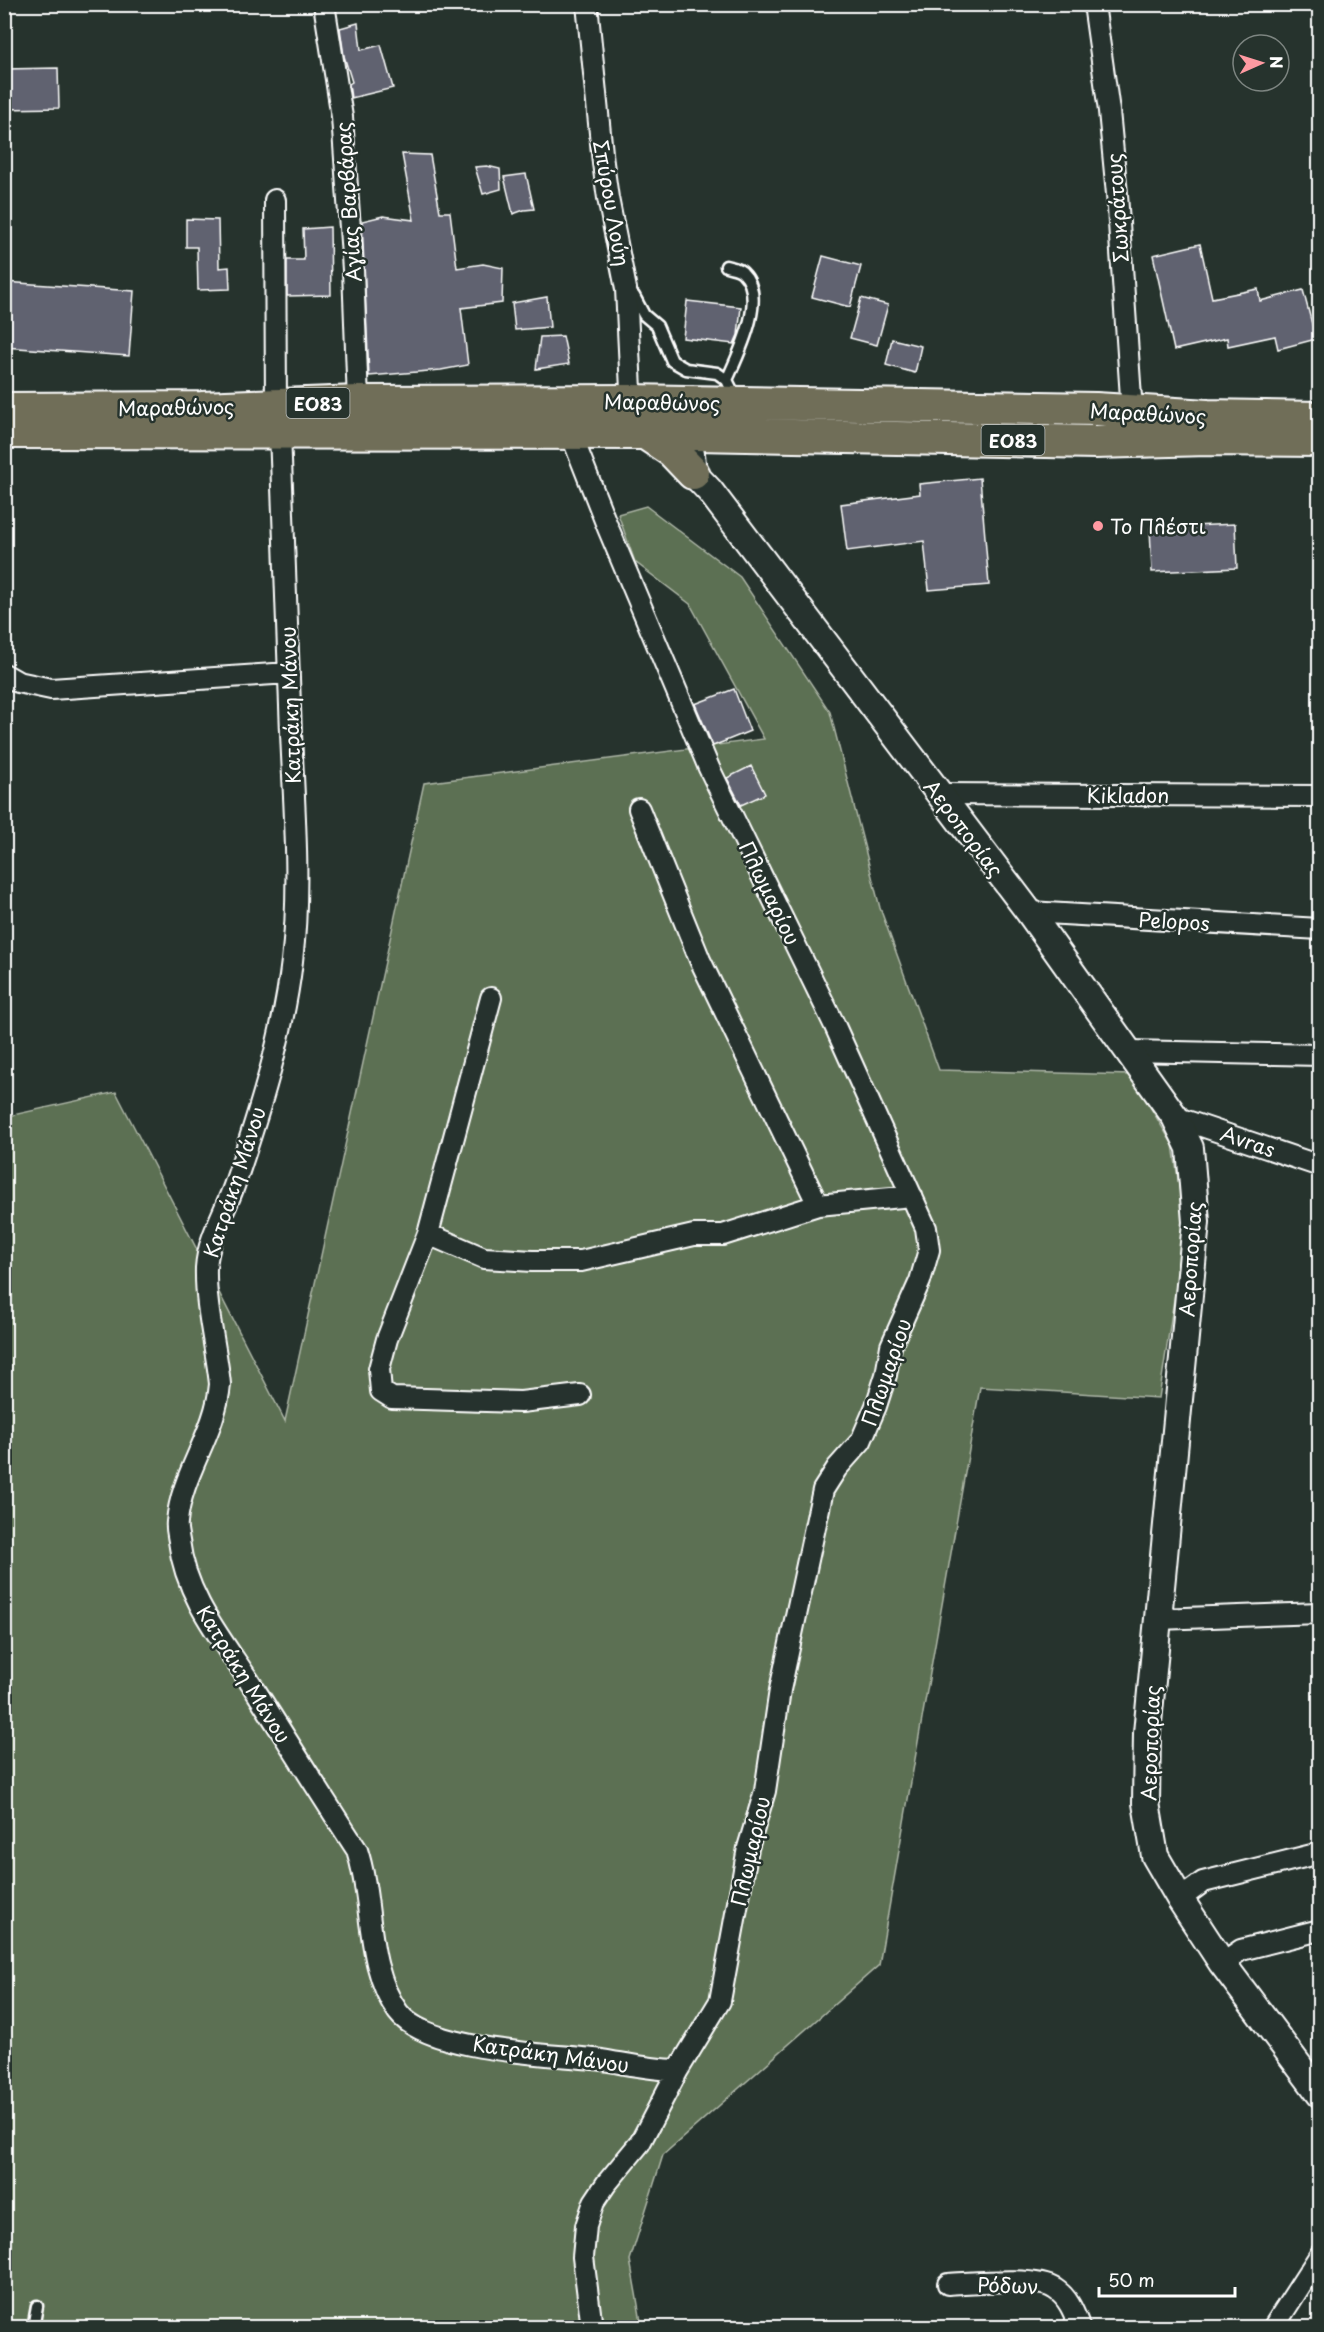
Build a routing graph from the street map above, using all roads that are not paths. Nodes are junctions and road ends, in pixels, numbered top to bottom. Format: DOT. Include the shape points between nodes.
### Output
graph roads {
  1 [pos="324,4"];
  2 [pos="587,4"];
  3 [pos="1094,4"];
  4 [pos="275,200"];
  5 [pos="726,266"];
  6 [pos="626,289"];
  7 [pos="737,392"];
  8 [pos="631,401"];
  9 [pos="358,402"];
  10 [pos="697,403"];
  11 [pos="4,409"];
  12 [pos="1132,412"];
  13 [pos="1320,418"];
  14 [pos="278,419"];
  15 [pos="4,432"];
  16 [pos="639,433"];
  17 [pos="571,434"];
  18 [pos="697,434"];
  19 [pos="1320,440"];
  20 [pos="702,482"];
  21 [pos="288,673"];
  22 [pos="4,674"];
  23 [pos="938,794"];
  24 [pos="1320,796"];
  25 [pos="639,809"];
  26 [pos="1029,912"];
  27 [pos="1320,929"];
  28 [pos="491,998"];
  29 [pos="1129,1051"];
  30 [pos="1320,1055"];
  31 [pos="1175,1117"];
  32 [pos="1320,1166"];
  33 [pos="912,1196"];
  34 [pos="818,1205"];
  35 [pos="428,1234"];
  36 [pos="580,1395"];
  37 [pos="1320,1613"];
  38 [pos="1158,1619"];
  39 [pos="1320,1853"];
  40 [pos="1180,1899"];
  41 [pos="1320,1930"];
  42 [pos="1222,1963"];
  43 [pos="678,2070"];
  44 [pos="1320,2094"];
  45 [pos="1320,2255"];
  46 [pos="948,2284"];
  47 [pos="37,2306"];
  48 [pos="33,2328"];
  49 [pos="592,2328"];
  50 [pos="1080,2328"];
  51 [pos="1273,2328"];
  1 -- 9 [label="street, Αγίας Βαρβάρας" via="342,117"];
  2 -- 6 [label="street, Σπύρου Λούη" via="603,163"];
  3 -- 12 [label="street, Σωκράτους" via="1117,194"];
  4 -- 14 [label="street, Κατράκη Μάνου"];
  5 -- 7 [label="lane" via="744,274 753,296"];
  6 -- 7 [label="lane" via="657,326 672,361 686,369 717,373"];
  6 -- 8 [label="street, Σπύρου Λούη"];
  7 -- 10 [label="main road, Μαραθώνος / ΕΟ83"];
  7 -- 12 [label="main road, Μαραθώνος / ΕΟ83"];
  8 -- 9 [label="main road, Μαραθώνος / ΕΟ83"];
  8 -- 10 [label="main road, Μαραθώνος / ΕΟ83"];
  8 -- 16 [label="street, Σπύρου Λούη"];
  9 -- 14 [label="main road, Μαραθώνος / ΕΟ83"];
  10 -- 18 [label="street"];
  11 -- 14 [label="main road, Μαραθώνος / ΕΟ83" via="201,408"];
  12 -- 13 [label="main road, Μαραθώνος / ΕΟ83"];
  14 -- 15 [label="main road, Μαραθώνος / ΕΟ83"];
  14 -- 17 [label="main road, Μαραθώνος / ΕΟ83"];
  14 -- 21 [label="street, Κατράκη Μάνου"];
  16 -- 17 [label="main road, Μαραθώνος / ΕΟ83"];
  16 -- 18 [label="main road, Μαραθώνος / ΕΟ83"];
  16 -- 20 [label="main road" via="672,451"];
  17 -- 33 [label="street, Πλωμαρίου" via="709,768 834,1024"];
  18 -- 19 [label="main road, Μαραθώνος / ΕΟ83" via="1095,442"];
  18 -- 20 [label="street"];
  20 -- 23 [label="street, Αεροπορίας"];
  21 -- 22 [label="street" via="51,689 18,682"];
  21 -- 43 [label="street, Κατράκη Μάνου" via="295,878 292,961 267,1078 233,1189 209,1249 206,1269 219,1403 183,1496 177,1524 187,1580 206,1618 357,1850 364,1871 379,1970 398,2013 416,2029 434,2037 529,2054"];
  23 -- 24 [label="street, Kikladon"];
  23 -- 26 [label="street, Αεροπορίας"];
  25 -- 34 [label="street" via="700,960"];
  26 -- 27 [label="street, Pelopos"];
  26 -- 29 [label="street, Αεροπορίας"];
  28 -- 35 [label="street"];
  29 -- 30 [label="street"];
  29 -- 31 [label="street, Αεροπορίας"];
  31 -- 32 [label="street, Avras"];
  31 -- 38 [label="street, Αεροπορίας" via="1190,1148 1196,1222"];
  33 -- 34 [label="street"];
  33 -- 43 [label="street, Πλωμαρίου" via="926,1228 929,1250 920,1281 891,1346 886,1375 861,1441 824,1490 780,1690 765,1791 748,1848 720,2001"];
  34 -- 35 [label="street" via="723,1235 694,1235 580,1261 484,1258"];
  35 -- 36 [label="street" via="387,1339 379,1369 381,1391 392,1398 521,1402"];
  37 -- 38 [label="street"];
  38 -- 40 [label="street, Αεροπορίας" via="1147,1733 1146,1803 1155,1856"];
  39 -- 40 [label="street" via="1203,1882"];
  40 -- 42 [label="street, Αεροπορίας"];
  41 -- 42 [label="street" via="1241,1950"];
  42 -- 44 [label="street, Αεροπορίας"];
  43 -- 49 [label="street, Πλωμαρίου" via="640,2143 594,2202 586,2226 584,2257"];
  45 -- 51 [label="street"];
  46 -- 50 [label="street, Ρόδων" via="1034,2282 1054,2288 1068,2300"];
  47 -- 48 [label="lane"];
}
